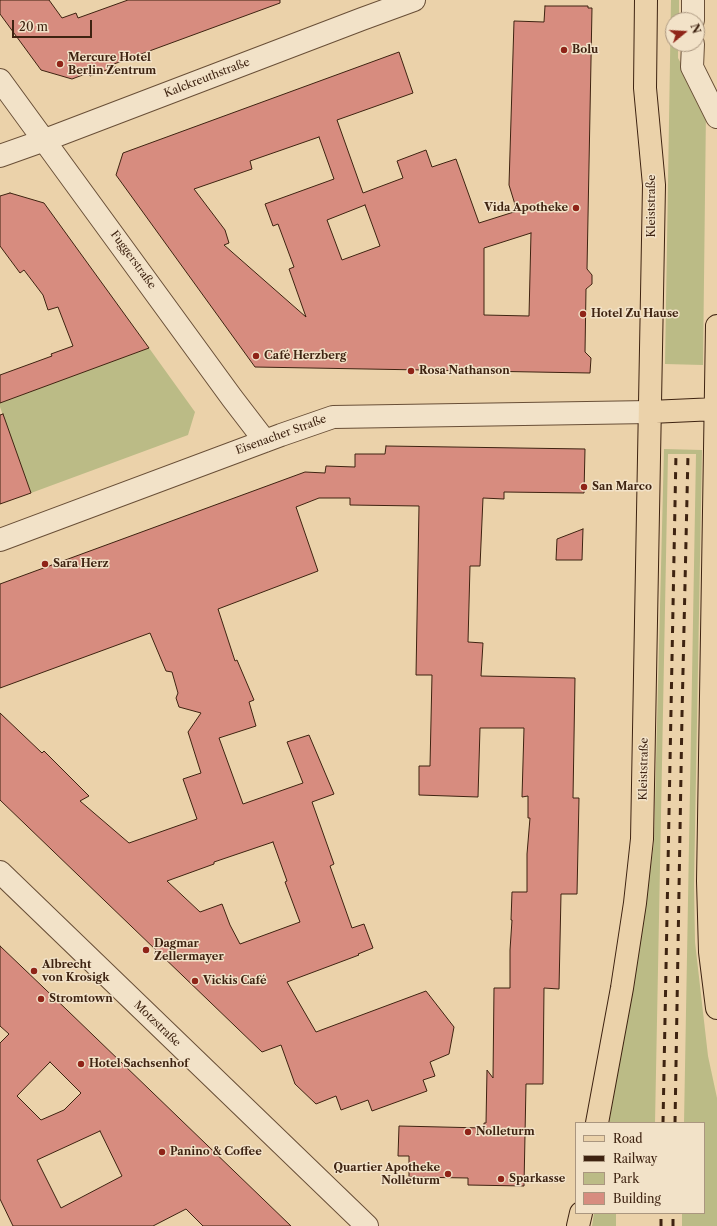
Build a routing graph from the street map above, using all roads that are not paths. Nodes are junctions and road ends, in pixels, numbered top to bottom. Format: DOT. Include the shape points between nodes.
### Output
graph roads {
  1 [pos="414,0"];
  2 [pos="646,0"];
  3 [pos="693,0"];
  4 [pos="693,12"];
  5 [pos="693,52"];
  6 [pos="0,80"];
  7 [pos="717,117"];
  8 [pos="45,140"];
  9 [pos="0,156"];
  10 [pos="717,326"];
  11 [pos="716,409"];
  12 [pos="650,412"];
  13 [pos="265,441"];
  14 [pos="0,540"];
  15 [pos="0,872"];
  16 [pos="717,1008"];
  17 [pos="597,1122"];
  18 [pos="581,1214"];
  19 [pos="367,1226"];
  20 [pos="578,1226"];
  1 -- 8 [label="street, Kalckreuthstraße"];
  2 -- 12 [label="main road, Kleiststraße" via="645,88 654,185"];
  3 -- 4 [label="street"];
  5 -- 7 [label="street" via="692,67"];
  6 -- 8 [label="street, Fuggerstraße"];
  8 -- 9 [label="street, Kalckreuthstraße"];
  8 -- 13 [label="street, Fuggerstraße"];
  10 -- 11 [label="main road"];
  11 -- 12 [label="main road"];
  11 -- 16 [label="main road" via="708,881 710,952"];
  12 -- 13 [label="street, Eisenacher Straße" via="333,417"];
  12 -- 17 [label="main road, Kleiststraße" via="642,839 622,988"];
  13 -- 14 [label="street, Eisenacher Straße"];
  15 -- 19 [label="street, Motzstraße"];
  18 -- 20 [label="main road"];
}
